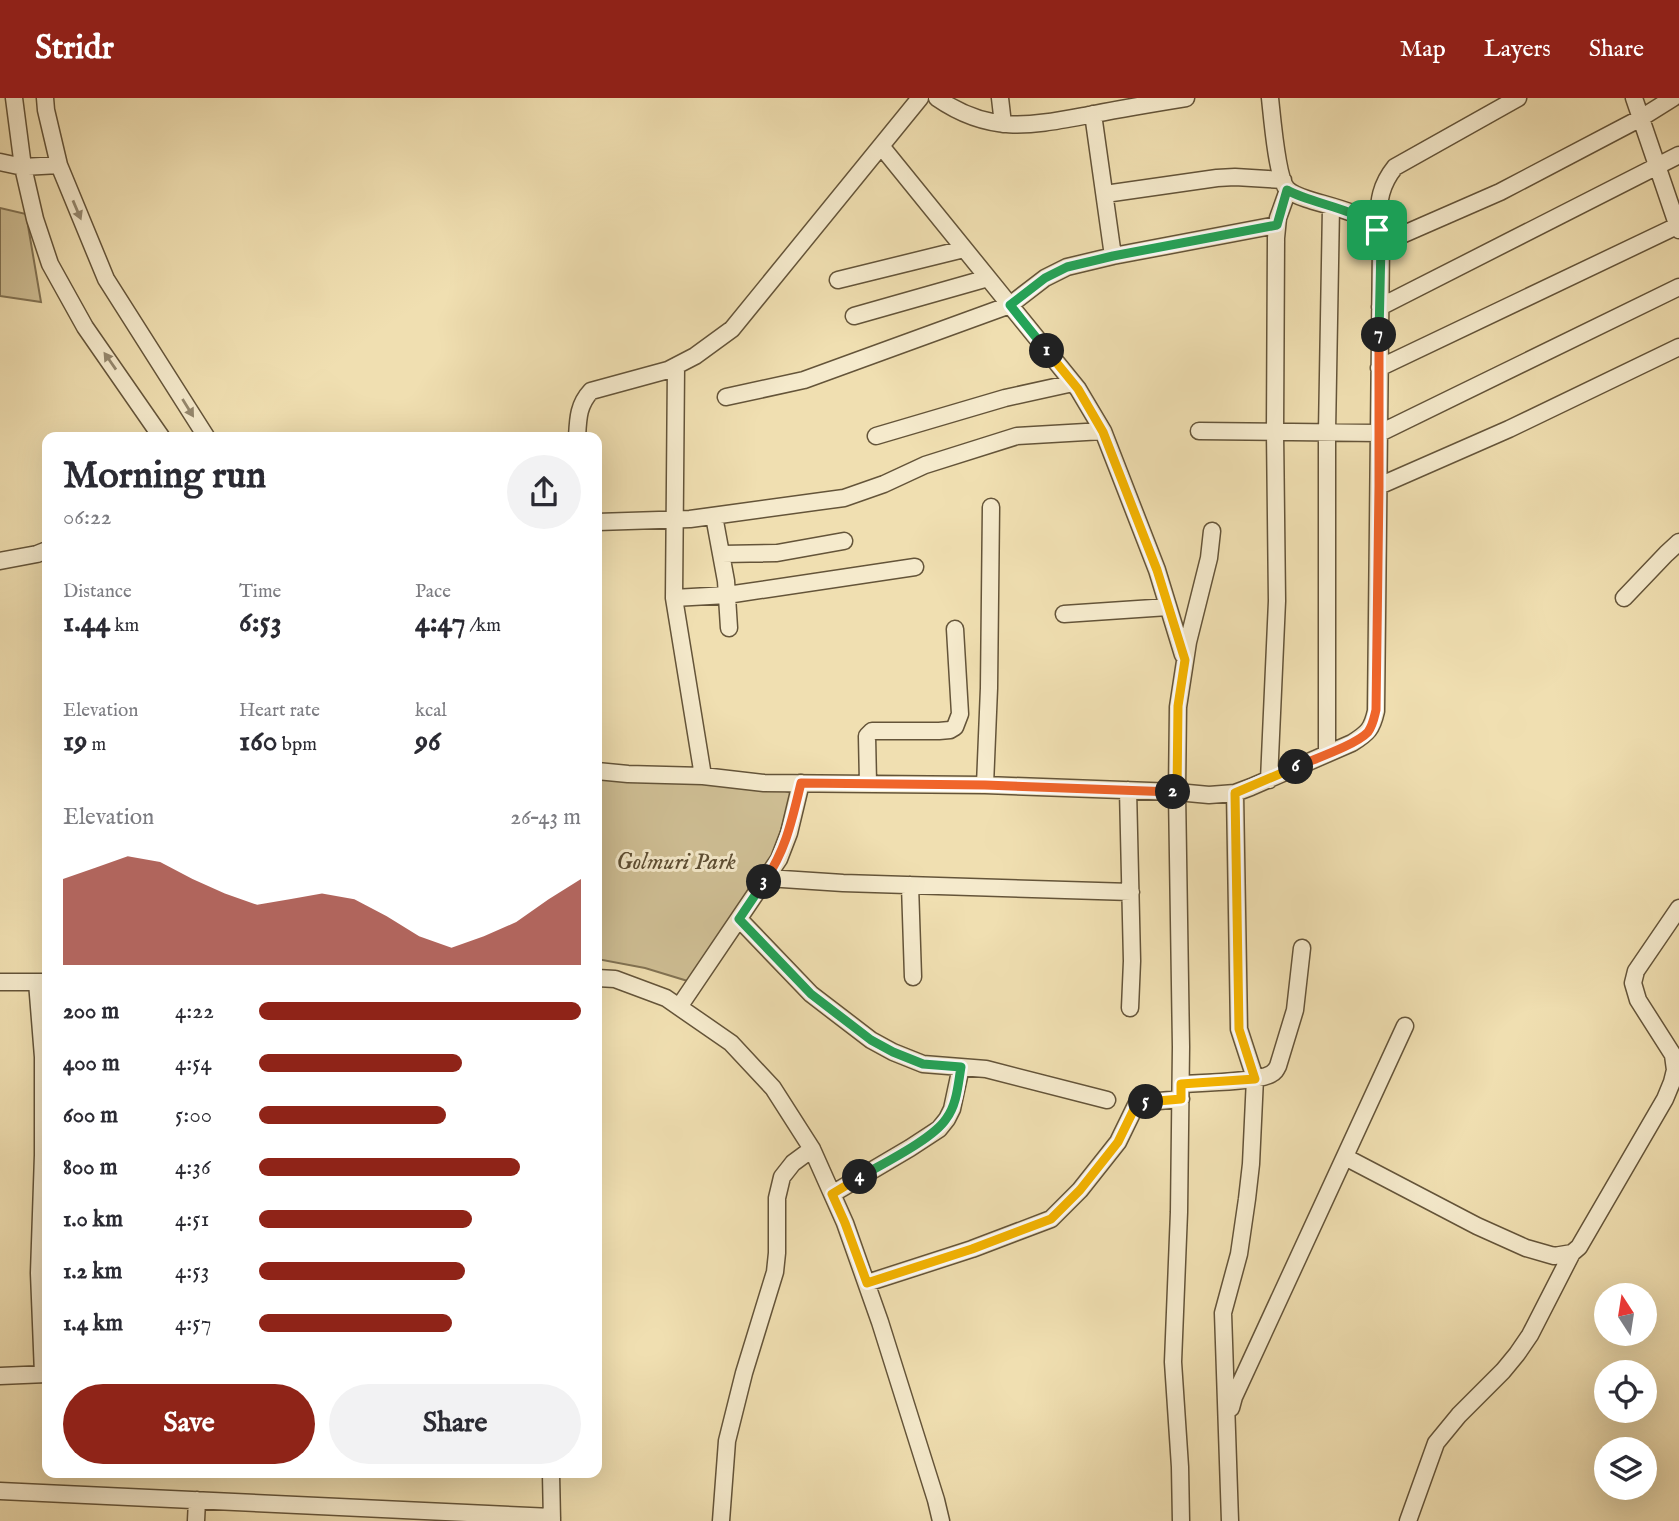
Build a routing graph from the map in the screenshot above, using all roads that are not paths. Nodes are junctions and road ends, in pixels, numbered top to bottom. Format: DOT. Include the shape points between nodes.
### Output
graph roads {
  1 [pos="14,98"];
  2 [pos="45,98"];
  3 [pos="920,98"];
  4 [pos="937,98"];
  5 [pos="1000,98"];
  6 [pos="1186,98"];
  7 [pos="1270,98"];
  8 [pos="1518,98"];
  9 [pos="1634,98"];
  10 [pos="1673,98"];
  11 [pos="1130,102"];
  12 [pos="1093,114"];
  13 [pos="1641,118"];
  14 [pos="1003,124"];
  15 [pos="881,146"];
  16 [pos="1679,155"];
  17 [pos="0,162"];
  18 [pos="59,165"];
  19 [pos="23,167"];
  20 [pos="1657,167"];
  21 [pos="1285,185"];
  22 [pos="1105,194"];
  23 [pos="1331,207"];
  24 [pos="1277,225"];
  25 [pos="1678,227"];
  26 [pos="1379,237"];
  27 [pos="964,249"];
  28 [pos="1113,256"];
  29 [pos="988,278"];
  30 [pos="838,280"];
  31 [pos="1679,287"];
  32 [pos="1010,305"];
  33 [pos="1380,307"];
  34 [pos="854,316"];
  35 [pos="1679,347"];
  36 [pos="676,366"];
  37 [pos="1379,368"];
  38 [pos="1073,383"];
  39 [pos="726,397"];
  40 [pos="1199,431"];
  41 [pos="158,432"];
  42 [pos="203,432"];
  43 [pos="577,432"];
  44 [pos="1103,432"];
  45 [pos="1275,432"];
  46 [pos="1327,432"];
  47 [pos="1380,433"];
  48 [pos="876,436"];
  49 [pos="1379,486"];
  50 [pos="991,507"];
  51 [pos="714,516"];
  52 [pos="674,521"];
  53 [pos="602,522"];
  54 [pos="1212,531"];
  55 [pos="844,541"];
  56 [pos="1679,542"];
  57 [pos="42,552"];
  58 [pos="722,554"];
  59 [pos="0,561"];
  60 [pos="915,567"];
  61 [pos="727,595"];
  62 [pos="674,598"];
  63 [pos="1624,598"];
  64 [pos="1168,607"];
  65 [pos="1064,614"];
  66 [pos="729,628"];
  67 [pos="955,629"];
  68 [pos="1185,660"];
  69 [pos="1327,753"];
  70 [pos="602,771"];
  71 [pos="703,776"];
  72 [pos="1269,780"];
  73 [pos="801,783"];
  74 [pos="868,783"];
  75 [pos="985,785"];
  76 [pos="1128,790"];
  77 [pos="1177,792"];
  78 [pos="1235,793"];
  79 [pos="767,878"];
  80 [pos="910,885"];
  81 [pos="1130,892"];
  82 [pos="1679,908"];
  83 [pos="739,919"];
  84 [pos="1302,948"];
  85 [pos="913,977"];
  86 [pos="602,978"];
  87 [pos="0,982"];
  88 [pos="42,982"];
  89 [pos="679,1007"];
  90 [pos="1130,1008"];
  91 [pos="1405,1026"];
  92 [pos="961,1067"];
  93 [pos="1255,1079"];
  94 [pos="1181,1091"];
  95 [pos="1107,1100"];
  96 [pos="812,1149"];
  97 [pos="1345,1157"];
  98 [pos="832,1194"];
  99 [pos="1572,1254"];
  100 [pos="867,1283"];
  101 [pos="42,1374"];
  102 [pos="0,1377"];
  103 [pos="1228,1424"];
  104 [pos="551,1478"];
  105 [pos="0,1491"];
  106 [pos="197,1500"];
  107 [pos="552,1519"];
  108 [pos="196,1521"];
  109 [pos="722,1521"];
  110 [pos="941,1521"];
  111 [pos="1181,1521"];
  112 [pos="1230,1521"];
  113 [pos="1408,1521"];
  1 -- 19 [label="street"];
  2 -- 18 [label="street"];
  3 -- 15 [label="street"];
  4 -- 14 [label="street" via="978,119"];
  5 -- 14 [label="street"];
  6 -- 11 [label="street"];
  7 -- 21 [label="street"];
  8 -- 26 [label="street" via="1395,167 1380,194"];
  9 -- 13 [label="street"];
  10 -- 13 [label="street"];
  11 -- 12 [label="street"];
  12 -- 14 [label="street" via="1034,125"];
  12 -- 22 [label="street"];
  13 -- 20 [label="street"];
  13 -- 26 [label="street" via="1500,192"];
  15 -- 27 [label="street"];
  15 -- 36 [label="street" via="732,328"];
  16 -- 20 [label="street"];
  17 -- 19 [label="street"];
  18 -- 19 [label="street"];
  18 -- 42 [label="street, one-way" via="106,279"];
  41 -- 19 [label="street, one-way" via="85,327 50,264"];
  20 -- 25 [label="street"];
  20 -- 33 [label="street"];
  21 -- 22 [label="street" via="1235,177"];
  21 -- 23 [label="street" via="1298,196"];
  21 -- 24 [label="street"];
  22 -- 28 [label="street"];
  23 -- 26 [label="street" via="1370,222"];
  23 -- 46 [label="street"];
  24 -- 28 [label="street"];
  24 -- 45 [label="street"];
  25 -- 37 [label="street"];
  26 -- 33 [label="street"];
  27 -- 29 [label="street"];
  27 -- 30 [label="street"];
  28 -- 32 [label="street" via="1067,267"];
  29 -- 32 [label="street"];
  29 -- 34 [label="street"];
  31 -- 47 [label="street"];
  32 -- 38 [label="street"];
  32 -- 39 [label="street" via="804,380"];
  33 -- 37 [label="street"];
  35 -- 49 [label="street"];
  36 -- 43 [label="street" via="591,391 578,413"];
  36 -- 52 [label="street"];
  37 -- 47 [label="street"];
  38 -- 44 [label="street"];
  38 -- 48 [label="street"];
  40 -- 45 [label="street"];
  44 -- 51 [label="street" via="1017,436 925,465 844,498"];
  44 -- 64 [label="street"];
  45 -- 46 [label="street"];
  45 -- 72 [label="street" via="1278,601"];
  46 -- 47 [label="street"];
  46 -- 69 [label="street"];
  47 -- 49 [label="street"];
  49 -- 69 [label="street" via="1376,710 1366,734"];
  50 -- 75 [label="street"];
  51 -- 52 [label="street"];
  51 -- 58 [label="street"];
  52 -- 53 [label="street"];
  52 -- 62 [label="street"];
  54 -- 68 [label="street"];
  55 -- 58 [label="street" via="777,553"];
  56 -- 63 [label="street"];
  57 -- 59 [label="street"];
  58 -- 61 [label="street"];
  60 -- 61 [label="street"];
  61 -- 62 [label="street"];
  61 -- 66 [label="street"];
  62 -- 71 [label="street"];
  64 -- 65 [label="street"];
  64 -- 68 [label="street"];
  67 -- 74 [label="street" via="960,714 955,727 872,731 866,744"];
  68 -- 77 [label="street" via="1178,706"];
  69 -- 72 [label="street"];
  70 -- 71 [label="street"];
  71 -- 73 [label="street"];
  72 -- 78 [label="street"];
  73 -- 74 [label="street"];
  73 -- 79 [label="street" via="789,833"];
  74 -- 75 [label="street"];
  75 -- 76 [label="street"];
  76 -- 77 [label="street"];
  76 -- 81 [label="street"];
  77 -- 78 [label="street"];
  77 -- 94 [label="street"];
  78 -- 93 [label="street" via="1239,1029"];
  79 -- 80 [label="street"];
  79 -- 83 [label="street"];
  80 -- 81 [label="street"];
  80 -- 85 [label="street"];
  81 -- 90 [label="street"];
  82 -- 99 [label="street" via="1636,971 1633,983 1638,999 1674,1055 1672,1083"];
  83 -- 89 [label="street"];
  83 -- 92 [label="street" via="811,994 871,1040 923,1064"];
  84 -- 93 [label="street" via="1295,1010 1278,1066 1274,1073"];
  86 -- 89 [label="street" via="666,998"];
  87 -- 88 [label="street"];
  89 -- 96 [label="street" via="740,1052 773,1088"];
  91 -- 97 [label="street"];
  92 -- 95 [label="street" via="998,1071"];
  92 -- 98 [label="street" via="952,1109 939,1129"];
  93 -- 94 [label="street"];
  93 -- 103 [label="street" via="1247,1199 1239,1254 1223,1313"];
  94 -- 100 [label="street" via="1137,1103 1118,1142 1051,1219"];
  94 -- 111 [label="street" via="1173,1362"];
  96 -- 98 [label="street"];
  96 -- 109 [label="street" via="782,1177 775,1272 729,1430"];
  97 -- 99 [label="street" via="1525,1248 1554,1256"];
  97 -- 103 [label="street" via="1234,1397"];
  98 -- 100 [label="street"];
  99 -- 113 [label="street" via="1517,1354 1436,1443"];
  100 -- 110 [label="street"];
  101 -- 102 [label="street"];
  103 -- 112 [label="street"];
  104 -- 107 [label="street"];
  105 -- 106 [label="street"];
  106 -- 107 [label="street"];
  106 -- 108 [label="street"];
}
